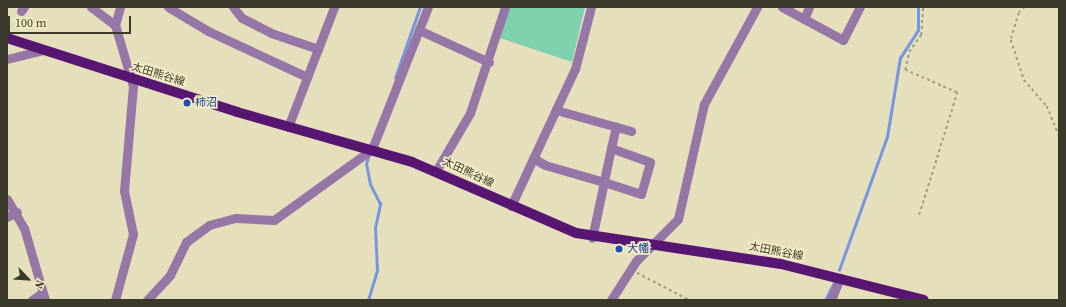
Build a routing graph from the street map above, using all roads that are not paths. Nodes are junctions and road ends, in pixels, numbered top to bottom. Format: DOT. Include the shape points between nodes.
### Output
graph roads {
  1 [pos="92,7"];
  2 [pos="120,7"];
  3 [pos="168,7"];
  4 [pos="233,7"];
  5 [pos="334,7"];
  6 [pos="428,7"];
  7 [pos="505,7"];
  8 [pos="591,7"];
  9 [pos="758,7"];
  10 [pos="782,7"];
  11 [pos="809,7"];
  12 [pos="860,7"];
  13 [pos="804,19"];
  14 [pos="114,25"];
  15 [pos="419,30"];
  16 [pos="7,38"];
  17 [pos="318,49"];
  18 [pos="43,50"];
  19 [pos="7,59"];
  20 [pos="489,62"];
  21 [pos="307,77"];
  22 [pos="130,79"];
  23 [pos="556,110"];
  24 [pos="288,127"];
  25 [pos="616,127"];
  26 [pos="631,131"];
  27 [pos="611,148"];
  28 [pos="372,149"];
  29 [pos="533,158"];
  30 [pos="436,172"];
  31 [pos="604,182"];
  32 [pos="7,199"];
  33 [pos="511,206"];
  34 [pos="17,212"];
  35 [pos="7,217"];
  36 [pos="592,238"];
  37 [pos="650,246"];
  38 [pos="840,278"];
  39 [pos="44,296"];
  40 [pos="32,300"];
  41 [pos="115,300"];
  42 [pos="147,300"];
  43 [pos="611,300"];
  44 [pos="831,300"];
  45 [pos="924,300"];
  1 -- 14 [label="street"];
  2 -- 14 [label="street"];
  3 -- 21 [label="street" via="208,31"];
  4 -- 17 [label="street" via="242,18 271,33"];
  5 -- 17 [label="street"];
  6 -- 15 [label="street"];
  7 -- 20 [label="street"];
  8 -- 23 [label="street" via="575,69"];
  9 -- 37 [label="street" via="704,104 678,219"];
  10 -- 13 [label="street"];
  11 -- 13 [label="street"];
  12 -- 13 [label="street" via="843,40"];
  14 -- 22 [label="street"];
  15 -- 20 [label="street"];
  15 -- 28 [label="street"];
  16 -- 18 [label="main road, 太田熊谷線"];
  17 -- 21 [label="street"];
  18 -- 19 [label="street"];
  18 -- 22 [label="main road, 太田熊谷線"];
  20 -- 30 [label="street" via="470,112"];
  21 -- 24 [label="street"];
  22 -- 24 [label="main road, 太田熊谷線"];
  22 -- 41 [label="street" via="133,113 124,190 133,234"];
  23 -- 25 [label="street"];
  23 -- 29 [label="street"];
  24 -- 28 [label="main road, 太田熊谷線"];
  25 -- 26 [label="street"];
  25 -- 27 [label="street"];
  27 -- 31 [label="street"];
  27 -- 31 [label="street" via="650,162 641,194"];
  28 -- 30 [label="main road, 太田熊谷線"];
  28 -- 42 [label="street" via="274,220 219,220 194,235 186,242 170,274"];
  29 -- 31 [label="street"];
  29 -- 33 [label="street"];
  30 -- 33 [label="main road, 太田熊谷線"];
  31 -- 36 [label="street"];
  32 -- 34 [label="street"];
  33 -- 36 [label="main road, 太田熊谷線" via="560,228"];
  34 -- 35 [label="street"];
  34 -- 39 [label="street"];
  36 -- 37 [label="main road, 太田熊谷線"];
  37 -- 38 [label="main road, 太田熊谷線" via="761,261"];
  37 -- 43 [label="street" via="630,270"];
  38 -- 44 [label="street"];
  38 -- 45 [label="main road, 太田熊谷線"];
  39 -- 40 [label="street"];
}
